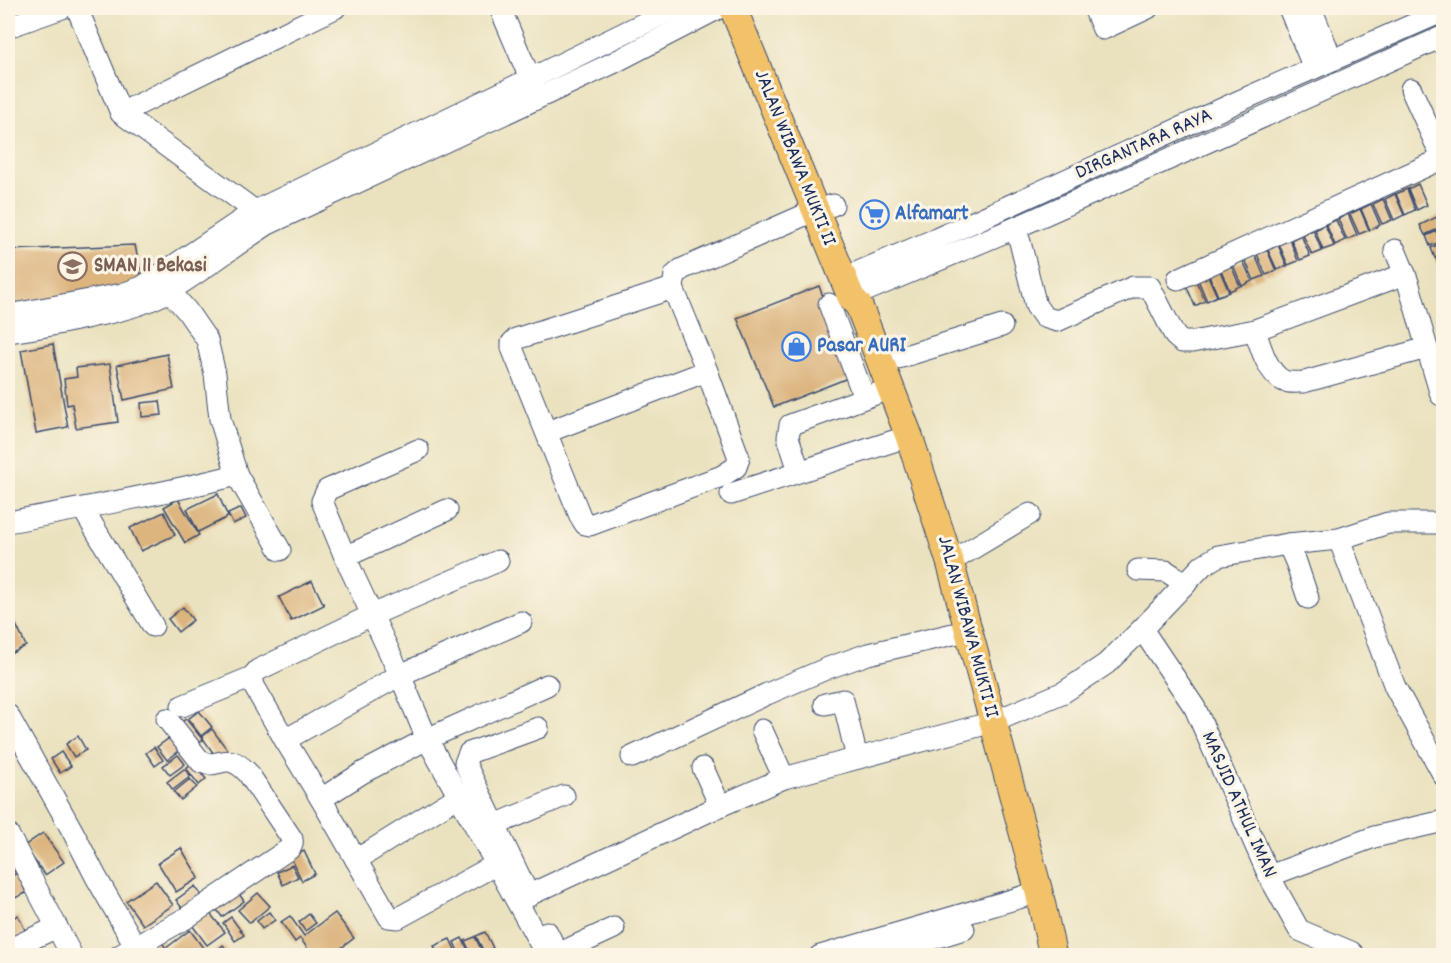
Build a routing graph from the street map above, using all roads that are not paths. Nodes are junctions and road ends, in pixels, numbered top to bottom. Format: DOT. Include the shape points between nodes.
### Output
graph roads {
  1 [pos="62,8"];
  2 [pos="77,8"];
  3 [pos="500,8"];
  4 [pos="675,8"];
  5 [pos="719,8"];
  6 [pos="733,8"];
  7 [pos="752,8"];
  8 [pos="1094,8"];
  9 [pos="1148,8"];
  10 [pos="1289,8"];
  11 [pos="1311,8"];
  12 [pos="323,10"];
  13 [pos="1443,11"];
  14 [pos="8,27"];
  15 [pos="1443,36"];
  16 [pos="1323,64"];
  17 [pos="534,88"];
  18 [pos="1411,89"];
  19 [pos="1237,102"];
  20 [pos="121,113"];
  21 [pos="1248,124"];
  22 [pos="1443,160"];
  23 [pos="825,208"];
  24 [pos="261,218"];
  25 [pos="1015,228"];
  26 [pos="940,248"];
  27 [pos="1395,250"];
  28 [pos="1405,274"];
  29 [pos="1178,279"];
  30 [pos="164,284"];
  31 [pos="674,288"];
  32 [pos="852,291"];
  33 [pos="8,315"];
  34 [pos="1002,326"];
  35 [pos="1255,330"];
  36 [pos="8,332"];
  37 [pos="1427,348"];
  38 [pos="882,363"];
  39 [pos="707,371"];
  40 [pos="892,388"];
  41 [pos="1441,395"];
  42 [pos="864,398"];
  43 [pos="547,432"];
  44 [pos="909,436"];
  45 [pos="418,450"];
  46 [pos="799,471"];
  47 [pos="237,475"];
  48 [pos="731,494"];
  49 [pos="83,509"];
  50 [pos="447,510"];
  51 [pos="1030,514"];
  52 [pos="8,522"];
  53 [pos="1443,523"];
  54 [pos="1339,539"];
  55 [pos="1288,544"];
  56 [pos="280,550"];
  57 [pos="345,557"];
  58 [pos="498,561"];
  59 [pos="950,562"];
  60 [pos="1138,570"];
  61 [pos="1186,584"];
  62 [pos="1308,598"];
  63 [pos="372,615"];
  64 [pos="521,622"];
  65 [pos="153,626"];
  66 [pos="1142,629"];
  67 [pos="970,630"];
  68 [pos="400,675"];
  69 [pos="252,677"];
  70 [pos="547,685"];
  71 [pos="842,700"];
  72 [pos="8,715"];
  73 [pos="993,722"];
  74 [pos="538,728"];
  75 [pos="762,730"];
  76 [pos="427,739"];
  77 [pos="285,740"];
  78 [pos="632,757"];
  79 [pos="857,758"];
  80 [pos="704,768"];
  81 [pos="1443,776"];
  82 [pos="784,778"];
  83 [pos="459,796"];
  84 [pos="564,796"];
  85 [pos="321,799"];
  86 [pos="720,806"];
  87 [pos="1443,821"];
  88 [pos="495,825"];
  89 [pos="8,834"];
  90 [pos="356,860"];
  91 [pos="497,864"];
  92 [pos="1269,876"];
  93 [pos="529,895"];
  94 [pos="1040,899"];
  95 [pos="57,927"];
  96 [pos="614,928"];
  97 [pos="8,950"];
  98 [pos="128,951"];
  99 [pos="868,952"];
  100 [pos="72,956"];
  101 [pos="547,956"];
  102 [pos="820,956"];
  103 [pos="1053,956"];
  104 [pos="1355,956"];
  1 -- 14 [label="street"];
  2 -- 20 [label="street"];
  3 -- 17 [label="street"];
  4 -- 17 [label="street"];
  5 -- 17 [label="street" via="613,63"];
  6 -- 23 [label="main road, JALAN WIBAWA MUKTI II"];
  7 -- 23 [label="main road, JALAN WIBAWA MUKTI II"];
  8 -- 9 [label="street" via="1103,28"];
  10 -- 16 [label="street"];
  11 -- 16 [label="street"];
  12 -- 20 [label="street"];
  13 -- 16 [label="street, DIRGANTARA RAYA"];
  15 -- 21 [label="street, DIRGANTARA RAYA"];
  16 -- 19 [label="street, DIRGANTARA RAYA"];
  17 -- 24 [label="street"];
  18 -- 22 [label="street"];
  19 -- 21 [label="street"];
  19 -- 26 [label="street, DIRGANTARA RAYA"];
  20 -- 24 [label="street"];
  21 -- 25 [label="street, DIRGANTARA RAYA"];
  22 -- 29 [label="street"];
  23 -- 31 [label="street" via="682,269 675,275"];
  23 -- 32 [label="main road, JALAN WIBAWA MUKTI II"];
  24 -- 30 [label="street"];
  25 -- 26 [label="street, DIRGANTARA RAYA"];
  25 -- 35 [label="street" via="1036,306 1044,317 1057,321 1133,287 1150,287 1175,336 1182,342"];
  26 -- 32 [label="street, DIRGANTARA RAYA"];
  27 -- 28 [label="street"];
  28 -- 35 [label="street"];
  28 -- 37 [label="street"];
  30 -- 33 [label="street"];
  30 -- 36 [label="street" via="129,309"];
  30 -- 47 [label="street" via="207,340 220,419"];
  31 -- 39 [label="street"];
  31 -- 43 [label="street" via="512,343"];
  32 -- 38 [label="main road, JALAN WIBAWA MUKTI II"];
  32 -- 42 [label="street"];
  34 -- 38 [label="street"];
  35 -- 37 [label="street" via="1274,374 1285,382 1304,381"];
  37 -- 41 [label="street"];
  38 -- 40 [label="main road, JALAN WIBAWA MUKTI II"];
  39 -- 43 [label="street"];
  39 -- 43 [label="street" via="739,458 736,466 722,476 585,524"];
  40 -- 42 [label="street"];
  40 -- 44 [label="main road, JALAN WIBAWA MUKTI II"];
  42 -- 46 [label="street" via="790,425 788,437"];
  44 -- 46 [label="street"];
  44 -- 59 [label="main road, JALAN WIBAWA MUKTI II"];
  45 -- 57 [label="street" via="327,490 322,501"];
  46 -- 48 [label="street"];
  47 -- 49 [label="street"];
  47 -- 56 [label="street"];
  49 -- 52 [label="street"];
  49 -- 65 [label="street"];
  50 -- 57 [label="street"];
  51 -- 59 [label="street"];
  53 -- 54 [label="street" via="1388,523"];
  54 -- 55 [label="street"];
  54 -- 81 [label="street" via="1395,687"];
  55 -- 61 [label="street" via="1218,556 1203,565"];
  55 -- 62 [label="street"];
  57 -- 63 [label="street"];
  58 -- 63 [label="street"];
  59 -- 67 [label="main road, JALAN WIBAWA MUKTI II"];
  60 -- 61 [label="street" via="1166,571"];
  61 -- 66 [label="street"];
  63 -- 68 [label="street"];
  63 -- 69 [label="street" via="258,670"];
  64 -- 68 [label="street"];
  66 -- 73 [label="street" via="1106,664 1064,692"];
  66 -- 92 [label="street, MASJID ATHUL IMAN" via="1195,708"];
  67 -- 73 [label="main road, JALAN WIBAWA MUKTI II"];
  67 -- 78 [label="street" via="868,654 828,668"];
  68 -- 76 [label="street"];
  68 -- 77 [label="street"];
  69 -- 77 [label="street"];
  69 -- 98 [label="street" via="174,713 201,762 234,762 248,773 292,839 292,846 186,918"];
  70 -- 76 [label="street"];
  71 -- 79 [label="street"];
  72 -- 98 [label="street" via="96,877"];
  73 -- 79 [label="street"];
  73 -- 94 [label="main road, JALAN WIBAWA MUKTI II"];
  74 -- 88 [label="street" via="469,753 465,764"];
  75 -- 82 [label="street"];
  76 -- 83 [label="street"];
  76 -- 85 [label="street"];
  77 -- 85 [label="street"];
  79 -- 82 [label="street"];
  80 -- 86 [label="street"];
  82 -- 86 [label="street"];
  83 -- 90 [label="street"];
  83 -- 91 [label="street"];
  84 -- 88 [label="street"];
  85 -- 90 [label="street"];
  86 -- 93 [label="street"];
  87 -- 92 [label="street" via="1374,837"];
  88 -- 93 [label="street"];
  89 -- 95 [label="street"];
  90 -- 91 [label="street" via="389,917 398,918"];
  91 -- 101 [label="street"];
  92 -- 104 [label="street, MASJID ATHUL IMAN" via="1299,930"];
  93 -- 96 [label="street" via="558,954"];
  94 -- 99 [label="street"];
  94 -- 103 [label="main road, JALAN WIBAWA MUKTI II"];
  95 -- 97 [label="street"];
  95 -- 100 [label="street"];
  99 -- 102 [label="street"];
}
